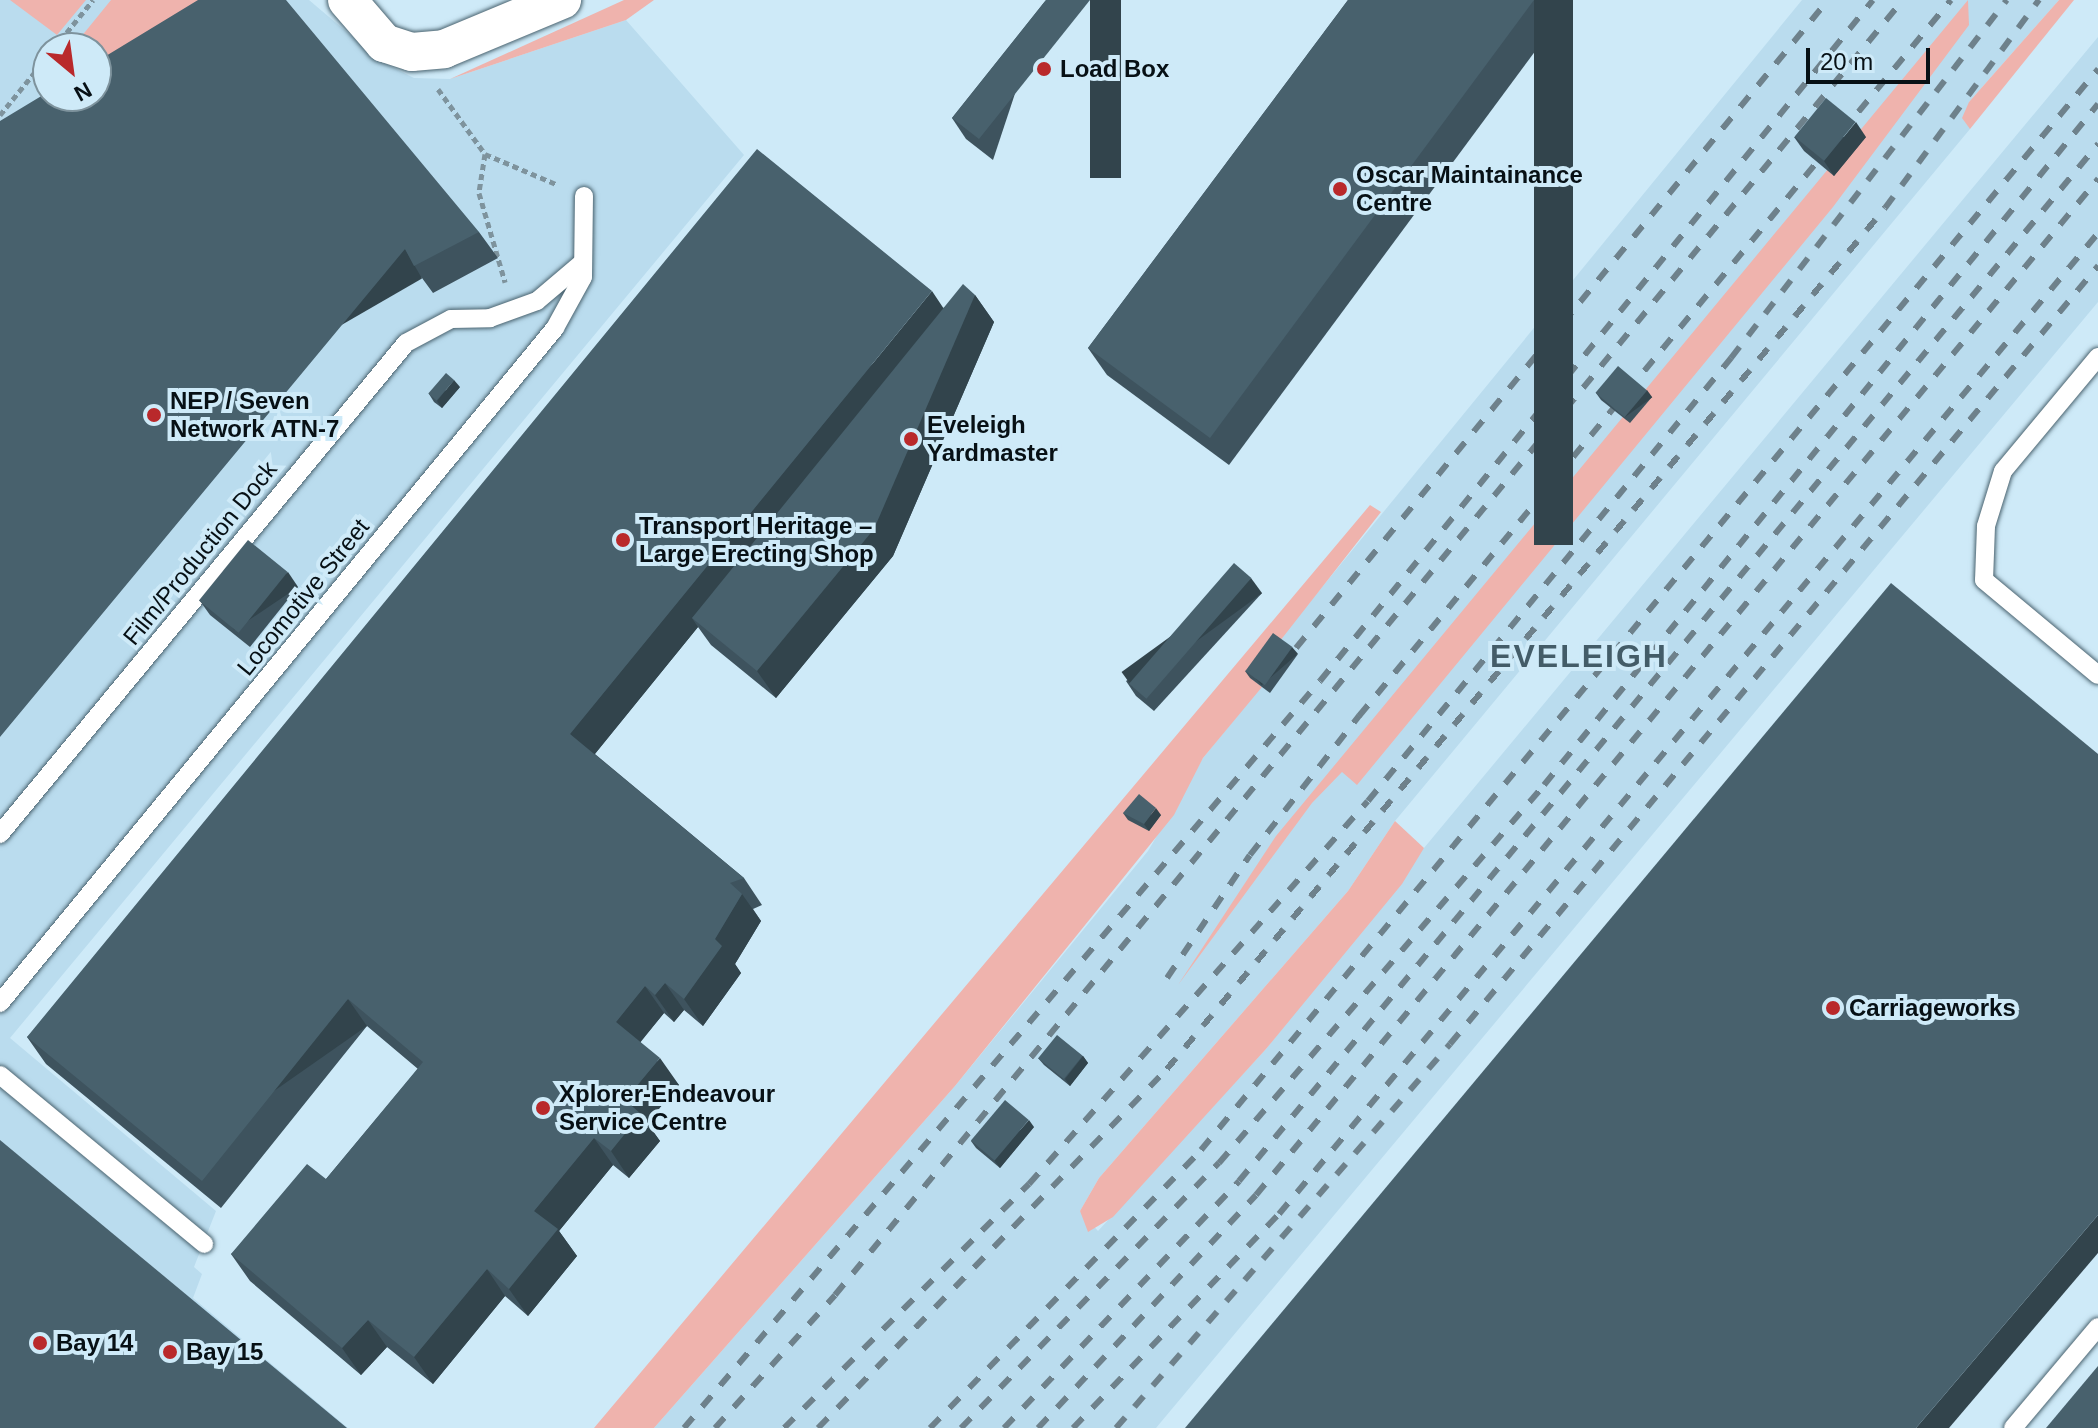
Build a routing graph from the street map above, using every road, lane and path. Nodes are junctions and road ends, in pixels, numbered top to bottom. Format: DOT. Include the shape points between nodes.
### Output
graph roads {
  1 [pos="93,0"];
  2 [pos="347,0"];
  3 [pos="562,0"];
  4 [pos="67,32"];
  5 [pos="412,52"];
  6 [pos="32,76"];
  7 [pos="0,115"];
  8 [pos="485,154"];
  9 [pos="584,196"];
  10 [pos="583,261"];
  11 [pos="510,312"];
  12 [pos="2098,357"];
  13 [pos="2098,675"];
  14 [pos="0,834"];
  15 [pos="0,1003"];
  16 [pos="0,1075"];
  17 [pos="204,1244"];
  18 [pos="2098,1327"];
  19 [pos="2013,1428"];
  1 -- 4 [label="path"];
  2 -- 5 [label="street" via="384,43"];
  3 -- 5 [label="street" via="444,49"];
  5 -- 8 [label="path"];
  6 -- 7 [label="path"];
  8 -- 9 [label="path"];
  8 -- 11 [label="path" via="479,193 501,254"];
  9 -- 10 [label="lane, Locomotive Street"];
  10 -- 11 [label="lane" via="560,287"];
  10 -- 15 [label="lane, Locomotive Street" via="573,301 555,328"];
  11 -- 14 [label="lane, Film/Production Dock" via="451,319 406,343"];
  12 -- 13 [label="lane" via="2003,471 1988,515 1984,580"];
  16 -- 17 [label="lane"];
  18 -- 19 [label="lane"];
}
